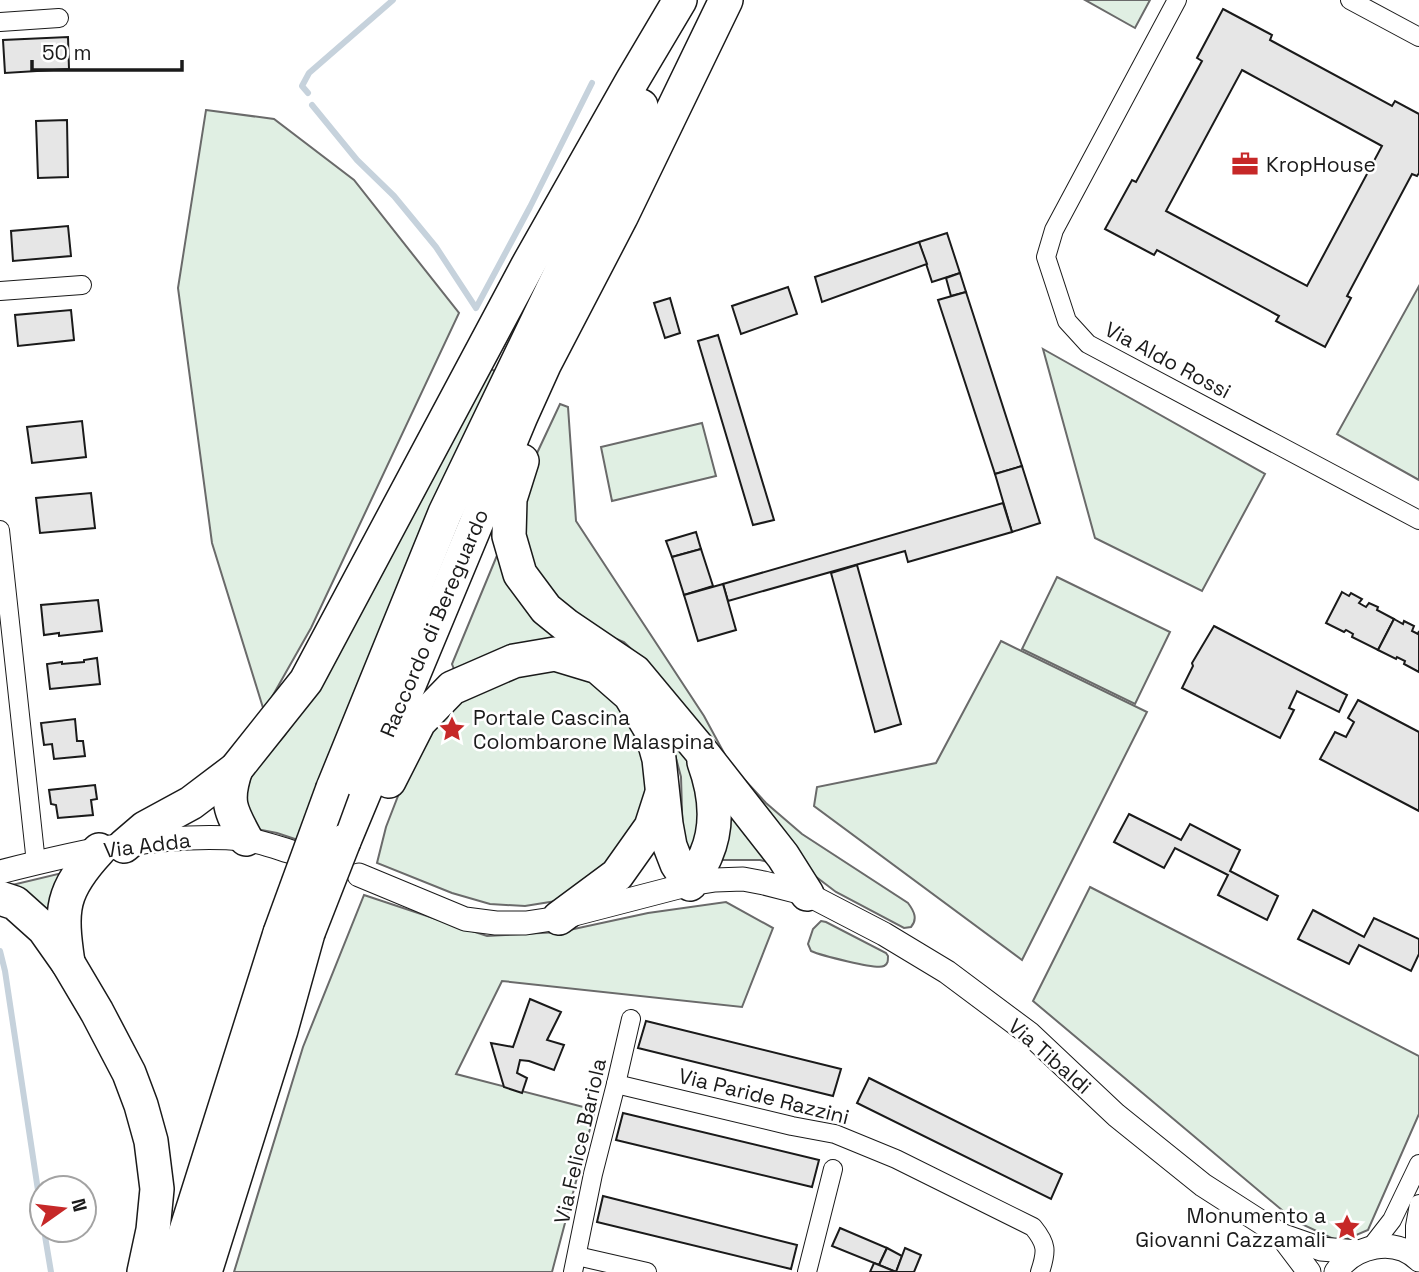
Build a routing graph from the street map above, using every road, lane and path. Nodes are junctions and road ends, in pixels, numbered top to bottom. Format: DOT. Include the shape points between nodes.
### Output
graph roads {
  1 [pos="680,0"];
  2 [pos="693,0"];
  3 [pos="726,0"];
  4 [pos="1177,0"];
  5 [pos="1350,0"];
  6 [pos="59,18"];
  7 [pos="0,22"];
  8 [pos="1419,37"];
  9 [pos="621,217"];
  10 [pos="82,285"];
  11 [pos="0,291"];
  12 [pos="1419,520"];
  13 [pos="0,530"];
  14 [pos="4,596"];
  15 [pos="700,750"];
  16 [pos="236,769"];
  17 [pos="663,790"];
  18 [pos="246,839"];
  19 [pos="112,848"];
  20 [pos="295,853"];
  21 [pos="353,854"];
  22 [pos="36,863"];
  23 [pos="0,872"];
  24 [pos="690,884"];
  25 [pos="807,894"];
  26 [pos="0,898"];
  27 [pos="559,918"];
  28 [pos="303,934"];
  29 [pos="68,962"];
  30 [pos="631,1019"];
  31 [pos="616,1084"];
  32 [pos="1419,1164"];
  33 [pos="832,1169"];
  34 [pos="1419,1204"];
  35 [pos="1282,1235"];
  36 [pos="1364,1250"];
  37 [pos="1417,1258"];
  38 [pos="575,1264"];
  39 [pos="144,1272"];
  40 [pos="173,1272"];
  41 [pos="205,1272"];
  42 [pos="647,1272"];
  43 [pos="807,1272"];
  44 [pos="1040,1272"];
  45 [pos="1309,1272"];
  46 [pos="1336,1272"];
  1 -- 16 [label="highway" via="528,265 306,681"];
  2 -- 28 [label="highway, Raccordo di Bereguardo, bridge" via="445,513 333,788"];
  3 -- 9 [label="highway, Raccordo di Bereguardo"];
  4 -- 12 [label="street, Via Aldo Rossi" via="1054,230 1046,257 1067,321 1088,344"];
  5 -- 8 [label="street"];
  6 -- 7 [label="street"];
  9 -- 15 [label="highway" via="536,418 510,499 509,536 520,574 546,609 635,672"];
  9 -- 21 [label="highway, Raccordo di Bereguardo" via="521,415"];
  10 -- 11 [label="street"];
  13 -- 14 [label="street"];
  14 -- 22 [label="street"];
  15 -- 24 [label="highway" via="714,801 714,827 707,854"];
  15 -- 25 [label="highway"];
  16 -- 18 [label="highway" via="229,789 231,808"];
  16 -- 19 [label="highway" via="191,803"];
  17 -- 21 [label="highway" via="651,730 630,695 598,667 555,654 514,661 453,688 419,722"];
  17 -- 24 [label="highway" via="670,846"];
  17 -- 27 [label="highway" via="650,827 617,875"];
  18 -- 19 [label="street, Via Adda" via="166,840"];
  18 -- 20 [label="street, Via Adda"];
  19 -- 22 [label="street, Via Adda"];
  19 -- 29 [label="highway" via="81,869 66,898 63,929"];
  21 -- 27 [label="street" via="465,919 526,923"];
  21 -- 28 [label="highway, Raccordo di Bereguardo, bridge"];
  22 -- 23 [label="street, Via Adda"];
  24 -- 25 [label="street, Via Tibaldi" via="743,879"];
  24 -- 27 [label="street, Via Tibaldi"];
  25 -- 35 [label="street, Via Tibaldi" via="947,972 1030,1034 1116,1115 1203,1185"];
  26 -- 29 [label="highway" via="15,903 44,929"];
  28 -- 40 [label="highway, Raccordo di Bereguardo"];
  28 -- 41 [label="highway, Raccordo di Bereguardo" via="281,1030"];
  29 -- 39 [label="highway" via="129,1073 151,1141 158,1189"];
  30 -- 31 [label="street, Via Felice Bariola"];
  31 -- 38 [label="street, Via Felice Bariola"];
  31 -- 44 [label="street, Via Paride Razzini" via="835,1134 896,1159 1033,1227 1044,1240"];
  32 -- 36 [label="street" via="1392,1220"];
  33 -- 43 [label="street"];
  34 -- 37 [label="street"];
  35 -- 36 [label="street, Via Tibaldi" via="1321,1249"];
  35 -- 45 [label="street, Via Tibaldi"];
  36 -- 37 [label="street, Via Tibaldi" via="1394,1247"];
  36 -- 46 [label="street"];
  38 -- 42 [label="street"];
}
